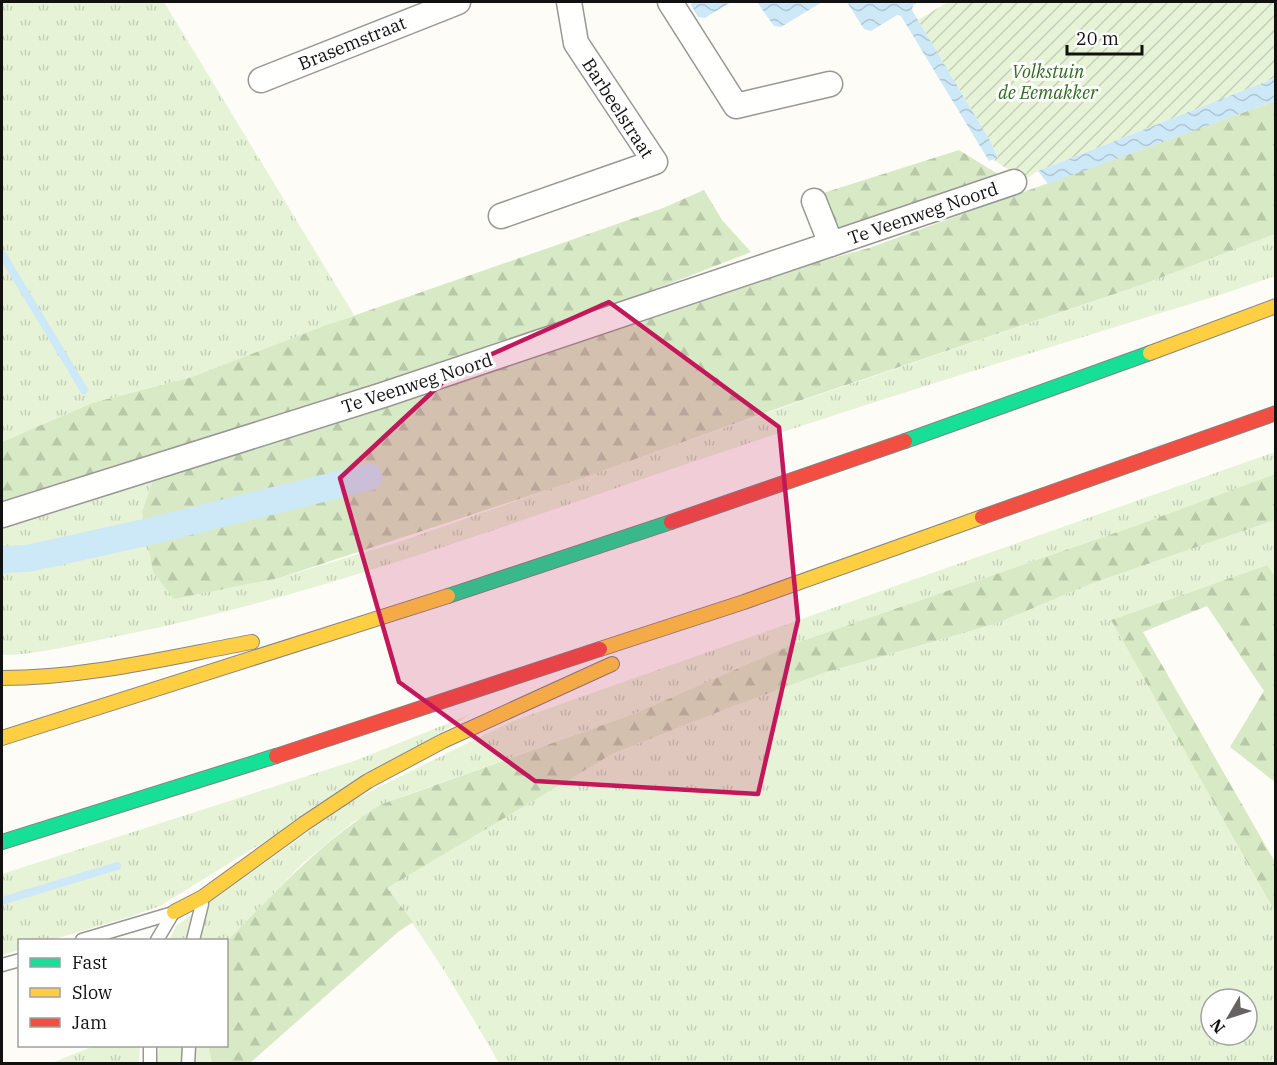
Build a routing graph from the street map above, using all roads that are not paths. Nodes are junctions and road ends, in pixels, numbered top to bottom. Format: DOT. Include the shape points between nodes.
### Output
graph roads {
  1 [pos="569,2"];
  2 [pos="670,2"];
  3 [pos="447,3"];
  4 [pos="261,80"];
  5 [pos="830,84"];
  6 [pos="1014,182"];
  7 [pos="814,201"];
  8 [pos="501,216"];
  9 [pos="831,244"];
  10 [pos="1275,306"];
  11 [pos="1275,413"];
  12 [pos="2,515"];
  13 [pos="744,602"];
  14 [pos="375,620"];
  15 [pos="2,678"];
  16 [pos="2,738"];
  17 [pos="2,842"];
  18 [pos="203,897"];
  19 [pos="174,912"];
  20 [pos="85,939"];
  21 [pos="158,939"];
  22 [pos="193,939"];
  23 [pos="18,961"];
  24 [pos="2,965"];
  25 [pos="150,1047"];
  26 [pos="189,1047"];
  27 [pos="150,1064"];
  28 [pos="188,1064"];
  1 -- 8 [label="street, Barbeelstraat" via="576,43 655,162"];
  2 -- 5 [label="street" via="736,106"];
  3 -- 4 [label="street, Brasemstraat"];
  6 -- 9 [label="street, Te Veenweg Noord"];
  7 -- 9 [label="street, Te Veenweg Noord"];
  9 -- 12 [label="street, Te Veenweg Noord" via="383,395"];
  10 -- 14 [label="highway" via="1012,403"];
  11 -- 13 [label="highway"];
  13 -- 17 [label="highway" via="350,733"];
  13 -- 18 [label="highway" via="443,741 368,781"];
  14 -- 15 [label="highway" via="40,678"];
  14 -- 16 [label="highway"];
  18 -- 19 [label="highway"];
  18 -- 22 [label="lane"];
  19 -- 20 [label="lane"];
  19 -- 21 [label="lane"];
  23 -- 24 [label="lane"];
  25 -- 27 [label="lane"];
  26 -- 28 [label="lane"];
}
